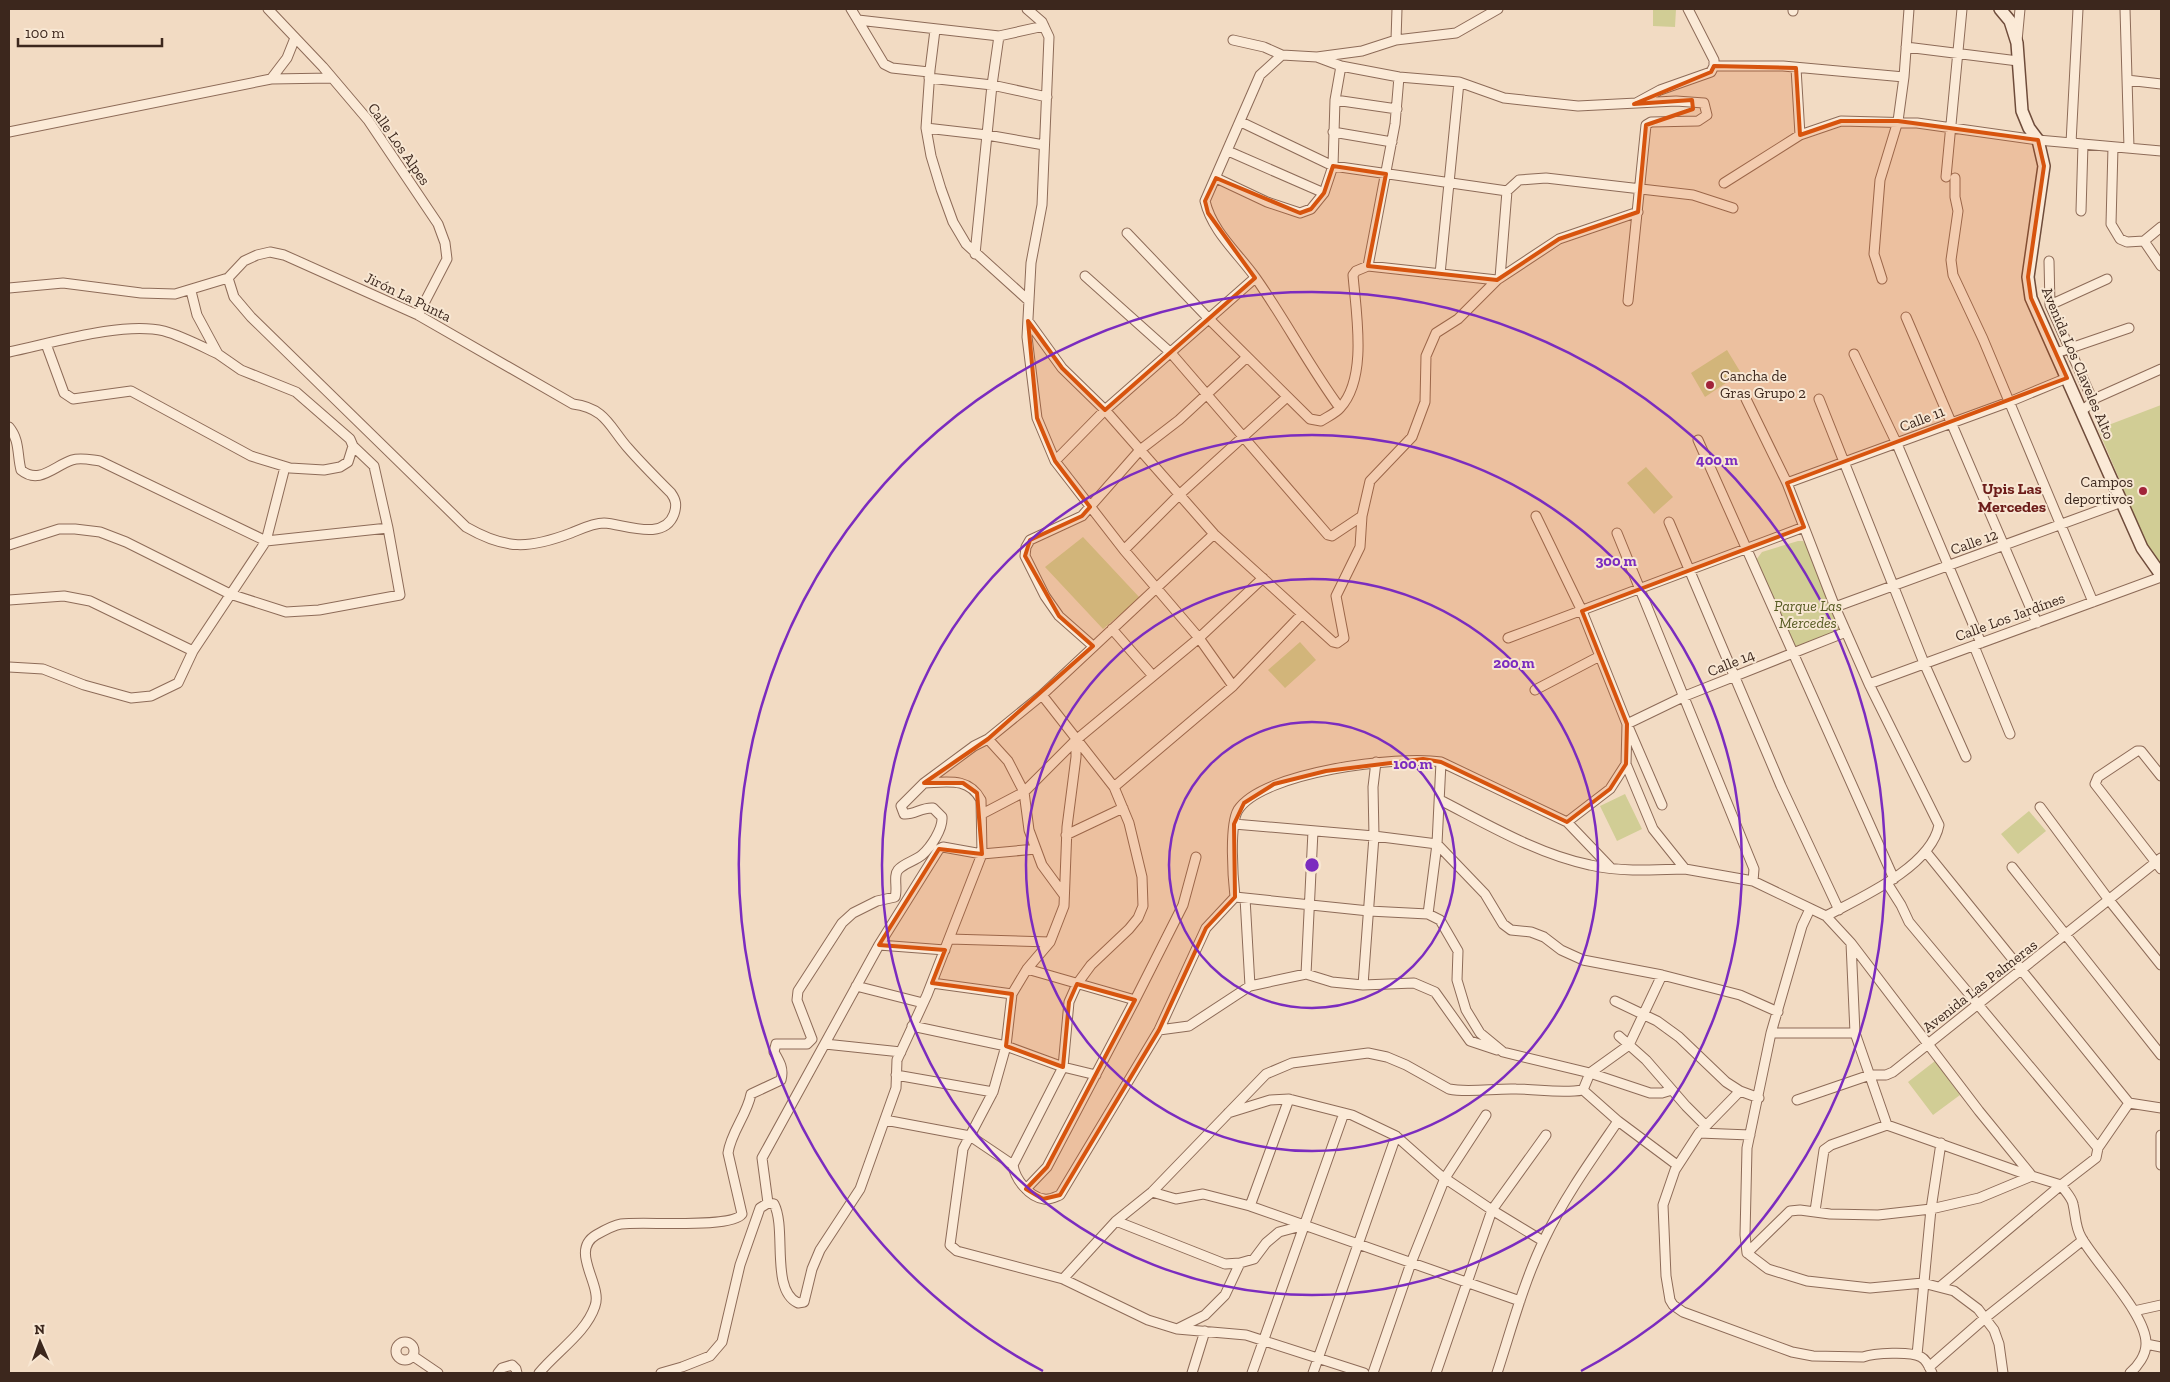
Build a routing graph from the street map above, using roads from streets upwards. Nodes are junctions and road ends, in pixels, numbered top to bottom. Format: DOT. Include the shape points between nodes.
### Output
graph roads {
  1 [pos="268,9"];
  2 [pos="851,9"];
  3 [pos="1027,9"];
  4 [pos="1397,9"];
  5 [pos="1498,9"];
  6 [pos="1688,9"];
  7 [pos="1909,9"];
  8 [pos="1962,9"];
  9 [pos="2000,9"];
  10 [pos="2020,9"];
  11 [pos="2078,9"];
  12 [pos="2125,9"];
  13 [pos="1488,11"];
  14 [pos="858,20"];
  15 [pos="1044,26"];
  16 [pos="934,30"];
  17 [pos="999,36"];
  18 [pos="295,38"];
  19 [pos="1233,40"];
  20 [pos="1396,40"];
  21 [pos="2017,43"];
  22 [pos="1906,47"];
  23 [pos="1958,54"];
  24 [pos="1282,55"];
  25 [pos="1317,57"];
  26 [pos="2018,62"];
  27 [pos="1341,66"];
  28 [pos="1714,66"];
  29 [pos="1796,68"];
  30 [pos="929,75"];
  31 [pos="1400,77"];
  32 [pos="1904,77"];
  33 [pos="332,78"];
  34 [pos="271,79"];
  35 [pos="2127,80"];
  36 [pos="1459,82"];
  37 [pos="2161,84"];
  38 [pos="992,85"];
  39 [pos="1047,97"];
  40 [pos="1335,100"];
  41 [pos="1634,104"];
  42 [pos="1397,109"];
  43 [pos="1898,121"];
  44 [pos="1241,122"];
  45 [pos="926,128"];
  46 [pos="1952,128"];
  47 [pos="9,132"];
  48 [pos="1333,132"];
  49 [pos="987,135"];
  50 [pos="1800,135"];
  51 [pos="2038,140"];
  52 [pos="1392,142"];
  53 [pos="2071,143"];
  54 [pos="2083,144"];
  55 [pos="1044,145"];
  56 [pos="2113,147"];
  57 [pos="2128,148"];
  58 [pos="1228,150"];
  59 [pos="2161,151"];
  60 [pos="1332,166"];
  61 [pos="1386,174"];
  62 [pos="1216,178"];
  63 [pos="1450,183"];
  64 [pos="1724,183"];
  65 [pos="1641,188"];
  66 [pos="1508,190"];
  67 [pos="1324,193"];
  68 [pos="1733,208"];
  69 [pos="2081,211"];
  70 [pos="1638,212"];
  71 [pos="2161,227"];
  72 [pos="1127,233"];
  73 [pos="2144,241"];
  74 [pos="975,254"];
  75 [pos="2049,261"];
  76 [pos="1368,266"];
  77 [pos="2161,266"];
  78 [pos="1440,274"];
  79 [pos="1085,276"];
  80 [pos="228,278"];
  81 [pos="1255,278"];
  82 [pos="1498,279"];
  83 [pos="1882,279"];
  84 [pos="2107,279"];
  85 [pos="9,288"];
  86 [pos="191,291"];
  87 [pos="1029,301"];
  88 [pos="1628,301"];
  89 [pos="2050,305"];
  90 [pos="418,315"];
  91 [pos="1906,317"];
  92 [pos="1209,319"];
  93 [pos="1028,321"];
  94 [pos="2129,328"];
  95 [pos="2062,336"];
  96 [pos="2051,342"];
  97 [pos="46,344"];
  98 [pos="2068,349"];
  99 [pos="9,352"];
  100 [pos="1171,353"];
  101 [pos="2056,353"];
  102 [pos="218,354"];
  103 [pos="1854,354"];
  104 [pos="1247,357"];
  105 [pos="2161,369"];
  106 [pos="2067,378"];
  107 [pos="1205,393"];
  108 [pos="1287,397"];
  109 [pos="1746,399"];
  110 [pos="1819,399"];
  111 [pos="2093,401"];
  112 [pos="2009,402"];
  113 [pos="1340,408"];
  114 [pos="1105,410"];
  115 [pos="2082,410"];
  116 [pos="1952,422"];
  117 [pos="9,427"];
  118 [pos="1243,436"];
  119 [pos="1698,440"];
  120 [pos="1897,444"];
  121 [pos="353,446"];
  122 [pos="1140,450"];
  123 [pos="1055,461"];
  124 [pos="1845,463"];
  125 [pos="285,467"];
  126 [pos="1787,483"];
  127 [pos="1180,495"];
  128 [pos="2122,502"];
  129 [pos="1090,507"];
  130 [pos="1362,516"];
  131 [pos="1536,516"];
  132 [pos="1669,522"];
  133 [pos="2060,525"];
  134 [pos="1804,527"];
  135 [pos="388,528"];
  136 [pos="1617,533"];
  137 [pos="1214,534"];
  138 [pos="266,541"];
  139 [pos="9,545"];
  140 [pos="2002,546"];
  141 [pos="1747,549"];
  142 [pos="1124,550"];
  143 [pos="1948,566"];
  144 [pos="1689,571"];
  145 [pos="2161,576"];
  146 [pos="1262,578"];
  147 [pos="1894,586"];
  148 [pos="1157,589"];
  149 [pos="1640,589"];
  150 [pos="230,594"];
  151 [pos="9,600"];
  152 [pos="2093,602"];
  153 [pos="1835,607"];
  154 [pos="1582,611"];
  155 [pos="1302,614"];
  156 [pos="2036,623"];
  157 [pos="1112,629"];
  158 [pos="1846,632"];
  159 [pos="1199,638"];
  160 [pos="1508,638"];
  161 [pos="1978,644"];
  162 [pos="1093,646"];
  163 [pos="193,651"];
  164 [pos="1794,653"];
  165 [pos="1600,656"];
  166 [pos="1924,663"];
  167 [pos="9,667"];
  168 [pos="1152,676"];
  169 [pos="1734,676"];
  170 [pos="1869,684"];
  171 [pos="1233,686"];
  172 [pos="1535,690"];
  173 [pos="1042,695"];
  174 [pos="1685,696"];
  175 [pos="1627,724"];
  176 [pos="2010,734"];
  177 [pos="988,739"];
  178 [pos="1076,740"];
  179 [pos="1966,757"];
  180 [pos="1376,762"];
  181 [pos="1441,762"];
  182 [pos="1626,764"];
  183 [pos="2161,776"];
  184 [pos="924,783"];
  185 [pos="1114,787"];
  186 [pos="1024,792"];
  187 [pos="1440,800"];
  188 [pos="1662,805"];
  189 [pos="2040,807"];
  190 [pos="1123,808"];
  191 [pos="982,814"];
  192 [pos="1567,822"];
  193 [pos="1234,824"];
  194 [pos="1313,831"];
  195 [pos="1066,835"];
  196 [pos="1374,836"];
  197 [pos="1437,844"];
  198 [pos="1036,849"];
  199 [pos="1926,852"];
  200 [pos="982,854"];
  201 [pos="1196,857"];
  202 [pos="2159,863"];
  203 [pos="2012,867"];
  204 [pos="1612,868"];
  205 [pos="1685,870"];
  206 [pos="1753,881"];
  207 [pos="1890,881"];
  208 [pos="1064,895"];
  209 [pos="1235,897"];
  210 [pos="1245,898"];
  211 [pos="2109,900"];
  212 [pos="1310,906"];
  213 [pos="1810,909"];
  214 [pos="1839,910"];
  215 [pos="1369,911"];
  216 [pos="1428,914"];
  217 [pos="1826,916"];
  218 [pos="2066,936"];
  219 [pos="949,939"];
  220 [pos="1050,942"];
  221 [pos="1851,943"];
  222 [pos="879,945"];
  223 [pos="945,950"];
  224 [pos="2161,965"];
  225 [pos="1027,969"];
  226 [pos="2021,970"];
  227 [pos="1306,974"];
  228 [pos="1662,975"];
  229 [pos="932,983"];
  230 [pos="1077,984"];
  231 [pos="1364,985"];
  232 [pos="856,986"];
  233 [pos="1250,986"];
  234 [pos="1012,994"];
  235 [pos="1135,1000"];
  236 [pos="1615,1001"];
  237 [pos="923,1003"];
  238 [pos="1977,1006"];
  239 [pos="1778,1012"];
  240 [pos="1645,1015"];
  241 [pos="912,1026"];
  242 [pos="1159,1030"];
  243 [pos="1771,1033"];
  244 [pos="1855,1033"];
  245 [pos="1618,1036"];
  246 [pos="824,1044"];
  247 [pos="1928,1044"];
  248 [pos="1630,1045"];
  249 [pos="1006,1046"];
  250 [pos="901,1052"];
  251 [pos="1503,1052"];
  252 [pos="2161,1055"];
  253 [pos="1063,1067"];
  254 [pos="1590,1073"];
  255 [pos="896,1075"];
  256 [pos="1870,1075"];
  257 [pos="1096,1076"];
  258 [pos="1583,1090"];
  259 [pos="1672,1090"];
  260 [pos="1740,1091"];
  261 [pos="993,1092"];
  262 [pos="1759,1098"];
  263 [pos="1290,1099"];
  264 [pos="1797,1100"];
  265 [pos="2129,1103"];
  266 [pos="2161,1108"];
  267 [pos="1227,1113"];
  268 [pos="1344,1113"];
  269 [pos="1486,1115"];
  270 [pos="885,1120"];
  271 [pos="1618,1121"];
  272 [pos="1887,1124"];
  273 [pos="1705,1125"];
  274 [pos="1699,1133"];
  275 [pos="1546,1135"];
  276 [pos="1750,1135"];
  277 [pos="2161,1135"];
  278 [pos="970,1136"];
  279 [pos="1396,1136"];
  280 [pos="1941,1143"];
  281 [pos="2098,1148"];
  282 [pos="1014,1165"];
  283 [pos="1677,1165"];
  284 [pos="2161,1165"];
  285 [pos="2032,1176"];
  286 [pos="1445,1178"];
  287 [pos="2061,1185"];
  288 [pos="1026,1189"];
  289 [pos="1152,1192"];
  290 [pos="768,1203"];
  291 [pos="1250,1206"];
  292 [pos="1931,1209"];
  293 [pos="1492,1210"];
  294 [pos="1816,1211"];
  295 [pos="1116,1221"];
  296 [pos="1305,1225"];
  297 [pos="2083,1240"];
  298 [pos="1543,1241"];
  299 [pos="1358,1244"];
  300 [pos="1746,1253"];
  301 [pos="1240,1263"];
  302 [pos="1411,1263"];
  303 [pos="1062,1279"];
  304 [pos="1467,1282"];
  305 [pos="1923,1283"];
  306 [pos="1941,1286"];
  307 [pos="1520,1301"];
  308 [pos="2161,1306"];
  309 [pos="2134,1311"];
  310 [pos="1985,1318"];
  311 [pos="1177,1329"];
  312 [pos="1205,1331"];
  313 [pos="1263,1340"];
  314 [pos="2146,1344"];
  315 [pos="2161,1346"];
  316 [pos="1917,1355"];
  317 [pos="413,1356"];
  318 [pos="1319,1358"];
  319 [pos="1931,1370"];
  320 [pos="438,1373"];
  321 [pos="498,1373"];
  322 [pos="517,1373"];
  323 [pos="539,1373"];
  324 [pos="660,1373"];
  325 [pos="1192,1373"];
  326 [pos="1252,1373"];
  327 [pos="1313,1373"];
  328 [pos="1364,1373"];
  329 [pos="1373,1373"];
  330 [pos="1436,1373"];
  331 [pos="1497,1373"];
  332 [pos="2002,1373"];
  333 [pos="2130,1373"];
  1 -- 18 [label="street, Calle Los Alpes"];
  2 -- 14 [label="street"];
  3 -- 15 [label="street"];
  4 -- 20 [label="street"];
  5 -- 13 [label="street"];
  6 -- 28 [label="street"];
  7 -- 22 [label="street"];
  8 -- 23 [label="street"];
  9 -- 21 [label="street, Avenida Los Claveles Alto" via="2010,21"];
  10 -- 21 [label="street"];
  11 -- 53 [label="street"];
  12 -- 35 [label="street"];
  13 -- 20 [label="street" via="1456,33"];
  14 -- 16 [label="street"];
  14 -- 30 [label="street" via="884,64"];
  15 -- 17 [label="street"];
  15 -- 39 [label="street" via="1049,37"];
  16 -- 17 [label="street"];
  16 -- 30 [label="street"];
  17 -- 38 [label="street"];
  18 -- 33 [label="street, Calle Los Alpes"];
  18 -- 34 [label="street" via="287,58"];
  19 -- 24 [label="street"];
  20 -- 25 [label="street" via="1362,51"];
  21 -- 26 [label="street, Avenida Los Claveles Alto"];
  22 -- 23 [label="street"];
  22 -- 32 [label="street"];
  23 -- 26 [label="street"];
  23 -- 46 [label="street"];
  24 -- 25 [label="street"];
  24 -- 44 [label="street" via="1260,75"];
  25 -- 27 [label="street"];
  26 -- 51 [label="street, Avenida Los Claveles Alto" via="2022,111"];
  27 -- 31 [label="street"];
  27 -- 40 [label="street"];
  28 -- 29 [label="street"];
  28 -- 41 [label="street" via="1711,72 1660,90"];
  29 -- 32 [label="street"];
  29 -- 50 [label="street"];
  30 -- 38 [label="street"];
  30 -- 45 [label="street"];
  31 -- 36 [label="street"];
  31 -- 42 [label="street"];
  32 -- 43 [label="street"];
  33 -- 34 [label="street"];
  33 -- 90 [label="street, Calle Los Alpes" via="368,120 438,224 445,243 447,259"];
  34 -- 47 [label="street"];
  35 -- 37 [label="street"];
  35 -- 57 [label="street"];
  36 -- 41 [label="street" via="1504,98 1578,106"];
  36 -- 63 [label="street"];
  38 -- 39 [label="street"];
  38 -- 49 [label="street"];
  39 -- 55 [label="street"];
  40 -- 42 [label="street"];
  40 -- 48 [label="street"];
  41 -- 65 [label="street" via="1704,103 1707,115 1698,121 1648,123"];
  42 -- 52 [label="street"];
  43 -- 46 [label="street"];
  43 -- 50 [label="street" via="1842,121"];
  43 -- 83 [label="street" via="1880,180 1874,254"];
  44 -- 58 [label="street"];
  44 -- 60 [label="street"];
  45 -- 49 [label="street"];
  45 -- 74 [label="street" via="931,156 953,222"];
  46 -- 51 [label="street"];
  46 -- 112 [label="street" via="1950,177 1958,211 1951,260 1953,275"];
  48 -- 52 [label="street"];
  48 -- 60 [label="street"];
  49 -- 55 [label="street"];
  49 -- 74 [label="street"];
  50 -- 64 [label="street"];
  51 -- 53 [label="street"];
  51 -- 96 [label="street, Avenida Los Claveles Alto" via="2044,166 2028,277 2031,298"];
  52 -- 61 [label="street"];
  53 -- 54 [label="street"];
  54 -- 56 [label="street"];
  54 -- 69 [label="street"];
  55 -- 87 [label="street" via="1042,205 1031,263"];
  56 -- 57 [label="street"];
  56 -- 73 [label="street" via="2111,224 2120,239"];
  57 -- 59 [label="street"];
  58 -- 62 [label="street"];
  58 -- 67 [label="street"];
  60 -- 61 [label="street"];
  60 -- 67 [label="street"];
  61 -- 63 [label="street"];
  61 -- 76 [label="street"];
  62 -- 67 [label="street" via="1267,202 1300,213 1311,209"];
  62 -- 81 [label="street" via="1205,201 1208,213 1215,227"];
  63 -- 66 [label="street"];
  63 -- 78 [label="street"];
  65 -- 66 [label="street" via="1546,178 1519,180"];
  65 -- 68 [label="street" via="1693,195"];
  65 -- 70 [label="street"];
  66 -- 82 [label="street"];
  70 -- 82 [label="street" via="1559,239"];
  70 -- 88 [label="street"];
  71 -- 73 [label="street"];
  72 -- 92 [label="street"];
  73 -- 77 [label="street"];
  74 -- 87 [label="street"];
  75 -- 89 [label="street"];
  76 -- 78 [label="street"];
  76 -- 113 [label="street" via="1354,275 1357,373"];
  78 -- 82 [label="street"];
  79 -- 100 [label="street"];
  80 -- 86 [label="street"];
  80 -- 90 [label="street, Jirón La Punta" via="244,261 270,252 284,255"];
  80 -- 90 [label="street, Jirón La Punta" via="234,297 251,316 466,527 484,538 528,546 544,544 593,525 605,523 643,530 662,527 672,519 676,508 671,493 626,447 612,425 600,414 573,404"];
  81 -- 92 [label="street"];
  81 -- 113 [label="street"];
  82 -- 130 [label="street" via="1458,319 1436,333 1426,356 1425,402 1412,437 1370,481"];
  84 -- 89 [label="street"];
  85 -- 86 [label="street" via="63,283 141,293"];
  86 -- 102 [label="street" via="197,315"];
  87 -- 93 [label="street"];
  89 -- 95 [label="street"];
  91 -- 116 [label="street"];
  92 -- 100 [label="street"];
  92 -- 104 [label="street"];
  93 -- 114 [label="street" via="1062,368"];
  93 -- 123 [label="street" via="1037,418"];
  94 -- 98 [label="street"];
  95 -- 96 [label="street"];
  95 -- 98 [label="street"];
  96 -- 101 [label="street, Avenida Los Claveles Alto"];
  97 -- 99 [label="street"];
  97 -- 102 [label="street" via="124,328 146,328 166,331"];
  97 -- 125 [label="street" via="64,393 73,399 131,391 251,456"];
  98 -- 101 [label="street"];
  98 -- 111 [label="street"];
  100 -- 107 [label="street"];
  100 -- 114 [label="street"];
  101 -- 106 [label="street, Avenida Los Claveles Alto"];
  102 -- 121 [label="street" via="240,370 296,392 350,439"];
  103 -- 120 [label="street"];
  104 -- 107 [label="street"];
  104 -- 108 [label="street"];
  105 -- 111 [label="street"];
  106 -- 112 [label="street, Calle 11"];
  106 -- 115 [label="street, Avenida Los Claveles Alto"];
  107 -- 118 [label="street"];
  107 -- 122 [label="street"];
  108 -- 113 [label="street" via="1310,419 1321,421"];
  108 -- 118 [label="street"];
  109 -- 126 [label="street"];
  110 -- 124 [label="street"];
  111 -- 115 [label="street"];
  112 -- 116 [label="street, Calle 11"];
  112 -- 133 [label="street"];
  114 -- 122 [label="street"];
  114 -- 123 [label="street"];
  115 -- 128 [label="street, Avenida Los Claveles Alto"];
  116 -- 120 [label="street, Calle 11"];
  116 -- 140 [label="street"];
  117 -- 138 [label="street" via="19,448 21,470 29,476 37,476 73,459 100,462"];
  118 -- 127 [label="street"];
  118 -- 130 [label="street" via="1328,535 1332,536"];
  119 -- 141 [label="street"];
  120 -- 124 [label="street, Calle 11"];
  120 -- 143 [label="street"];
  121 -- 125 [label="street" via="348,462 340,467 324,470"];
  121 -- 135 [label="street" via="374,466"];
  122 -- 127 [label="street"];
  122 -- 129 [label="street"];
  123 -- 129 [label="street"];
  124 -- 126 [label="street, Calle 11"];
  124 -- 147 [label="street"];
  125 -- 138 [label="street"];
  126 -- 134 [label="street"];
  127 -- 137 [label="street"];
  127 -- 142 [label="street"];
  128 -- 133 [label="street, Calle 12"];
  128 -- 145 [label="street, Avenida Los Claveles Alto" via="2148,558"];
  129 -- 142 [label="street"];
  129 -- 162 [label="street" via="1082,516 1030,540 1025,556 1045,596 1060,616"];
  130 -- 155 [label="street" via="1360,547 1336,596 1344,638 1333,642"];
  131 -- 154 [label="street"];
  132 -- 144 [label="street"];
  133 -- 140 [label="street, Calle 12"];
  133 -- 152 [label="street"];
  134 -- 141 [label="street"];
  134 -- 153 [label="street"];
  135 -- 138 [label="street"];
  135 -- 150 [label="street" via="400,595 319,610 286,612"];
  136 -- 149 [label="street"];
  137 -- 146 [label="street"];
  137 -- 148 [label="street"];
  138 -- 150 [label="street"];
  139 -- 150 [label="street" via="59,529 100,532"];
  140 -- 143 [label="street, Calle 12"];
  140 -- 156 [label="street"];
  141 -- 144 [label="street"];
  141 -- 164 [label="street"];
  142 -- 148 [label="street"];
  143 -- 147 [label="street, Calle 12"];
  143 -- 161 [label="street"];
  144 -- 149 [label="street"];
  144 -- 169 [label="street"];
  145 -- 152 [label="street, Calle Los Jardínes"];
  146 -- 155 [label="street"];
  146 -- 159 [label="street"];
  147 -- 153 [label="street, Calle 12"];
  147 -- 166 [label="street"];
  148 -- 157 [label="street"];
  148 -- 159 [label="street"];
  149 -- 154 [label="street"];
  149 -- 174 [label="street"];
  150 -- 163 [label="street"];
  151 -- 163 [label="street" via="64,596 90,601"];
  152 -- 156 [label="street, Calle Los Jardínes"];
  153 -- 158 [label="street"];
  154 -- 160 [label="street"];
  154 -- 165 [label="street"];
  155 -- 171 [label="street"];
  156 -- 161 [label="street, Calle Los Jardínes"];
  157 -- 162 [label="street"];
  157 -- 168 [label="street"];
  158 -- 164 [label="street, Calle 14"];
  158 -- 170 [label="street"];
  159 -- 168 [label="street"];
  159 -- 171 [label="street"];
  161 -- 166 [label="street, Calle Los Jardínes"];
  161 -- 176 [label="street"];
  162 -- 173 [label="street"];
  163 -- 167 [label="street" via="178,683 165,691 131,698 84,685 43,668"];
  164 -- 169 [label="street, Calle 14"];
  164 -- 207 [label="street"];
  165 -- 172 [label="street"];
  165 -- 175 [label="street"];
  166 -- 170 [label="street, Calle Los Jardínes"];
  166 -- 179 [label="street"];
  168 -- 178 [label="street"];
  169 -- 174 [label="street, Calle 14"];
  169 -- 214 [label="street"];
  170 -- 199 [label="street" via="1937,820 1938,830"];
  171 -- 185 [label="street"];
  173 -- 177 [label="street"];
  173 -- 178 [label="street"];
  174 -- 175 [label="street, Calle 14"];
  174 -- 206 [label="street" via="1754,869"];
  175 -- 182 [label="street"];
  175 -- 188 [label="street"];
  177 -- 184 [label="street"];
  177 -- 186 [label="street" via="1008,761"];
  178 -- 185 [label="street"];
  178 -- 186 [label="street"];
  178 -- 195 [label="street"];
  180 -- 181 [label="street" via="1423,759"];
  180 -- 193 [label="street" via="1274,784 1244,803"];
  180 -- 196 [label="street"];
  181 -- 187 [label="street"];
  181 -- 192 [label="street"];
  182 -- 192 [label="street" via="1610,789"];
  182 -- 205 [label="street" via="1654,829"];
  183 -- 202 [label="street" via="2141,751 2137,751 2095,780 2097,788"];
  184 -- 191 [label="street" via="947,781 973,788 981,800"];
  184 -- 323 [label="street" via="901,806 901,811 911,815 933,808 943,823 921,855 899,868 895,897 870,904 852,913 842,923 796,995 812,1039 810,1043 776,1044 774,1052 781,1065 781,1080 751,1094 749,1106 728,1152 742,1214 736,1220 712,1222 620,1224 595,1235 586,1248 585,1259 596,1305 582,1329"];
  185 -- 190 [label="street"];
  186 -- 191 [label="street"];
  186 -- 198 [label="street" via="1029,830"];
  187 -- 197 [label="street"];
  187 -- 204 [label="street" via="1561,858"];
  189 -- 211 [label="street"];
  190 -- 195 [label="street"];
  190 -- 230 [label="street" via="1142,877 1143,906 1129,930 1091,965"];
  191 -- 200 [label="street"];
  192 -- 204 [label="street"];
  193 -- 194 [label="street"];
  193 -- 209 [label="street"];
  194 -- 196 [label="street"];
  194 -- 212 [label="street"];
  195 -- 208 [label="street"];
  196 -- 197 [label="street"];
  196 -- 215 [label="street"];
  197 -- 216 [label="street"];
  197 -- 228 [label="street" via="1485,894 1510,930 1544,937 1561,950 1583,960"];
  198 -- 200 [label="street"];
  198 -- 208 [label="street" via="1042,865"];
  199 -- 207 [label="street"];
  199 -- 226 [label="street"];
  200 -- 219 [label="street"];
  200 -- 222 [label="street" via="939,849"];
  201 -- 235 [label="street" via="1183,905"];
  202 -- 211 [label="street, Avenida Las Palmeras"];
  203 -- 218 [label="street"];
  204 -- 205 [label="street"];
  205 -- 206 [label="street"];
  206 -- 213 [label="street"];
  207 -- 214 [label="street"];
  207 -- 238 [label="street" via="1909,922"];
  208 -- 220 [label="street" via="1064,906"];
  209 -- 210 [label="street"];
  209 -- 242 [label="street" via="1206,928"];
  210 -- 212 [label="street"];
  210 -- 233 [label="street"];
  211 -- 218 [label="street, Avenida Las Palmeras"];
  211 -- 224 [label="street"];
  212 -- 215 [label="street"];
  212 -- 227 [label="street"];
  213 -- 217 [label="street"];
  213 -- 239 [label="street" via="1802,926"];
  214 -- 217 [label="street"];
  215 -- 216 [label="street"];
  215 -- 231 [label="street"];
  216 -- 251 [label="street" via="1440,920 1458,951 1457,980 1466,1010 1480,1033"];
  217 -- 221 [label="street"];
  218 -- 226 [label="street, Avenida Las Palmeras"];
  218 -- 252 [label="street"];
  219 -- 220 [label="street"];
  219 -- 223 [label="street"];
  220 -- 225 [label="street"];
  221 -- 244 [label="street"];
  221 -- 247 [label="street"];
  222 -- 223 [label="street"];
  222 -- 232 [label="street"];
  223 -- 229 [label="street"];
  225 -- 230 [label="street"];
  225 -- 234 [label="street"];
  226 -- 238 [label="street, Avenida Las Palmeras"];
  226 -- 265 [label="street"];
  227 -- 231 [label="street" via="1332,982"];
  227 -- 233 [label="street"];
  228 -- 239 [label="street" via="1740,995"];
  228 -- 240 [label="street"];
  229 -- 234 [label="street"];
  229 -- 237 [label="street"];
  230 -- 235 [label="street"];
  230 -- 253 [label="street" via="1069,1002"];
  231 -- 251 [label="street" via="1414,983 1436,992 1470,1041"];
  232 -- 237 [label="street"];
  232 -- 246 [label="street"];
  233 -- 242 [label="street" via="1189,1026"];
  234 -- 249 [label="street"];
  235 -- 257 [label="street"];
  236 -- 240 [label="street"];
  237 -- 241 [label="street"];
  238 -- 247 [label="street, Avenida Las Palmeras"];
  238 -- 281 [label="street"];
  239 -- 243 [label="street"];
  240 -- 248 [label="street"];
  240 -- 260 [label="street" via="1679,1037 1726,1082"];
  241 -- 249 [label="street"];
  241 -- 250 [label="street"];
  242 -- 288 [label="street" via="1060,1195 1043,1199"];
  243 -- 244 [label="street"];
  243 -- 262 [label="street"];
  244 -- 256 [label="street"];
  245 -- 248 [label="street"];
  246 -- 250 [label="street"];
  246 -- 290 [label="street" via="762,1158"];
  247 -- 256 [label="street, Avenida Las Palmeras" via="1893,1072"];
  247 -- 285 [label="street"];
  248 -- 254 [label="street"];
  248 -- 259 [label="street"];
  249 -- 253 [label="street"];
  249 -- 261 [label="street"];
  250 -- 255 [label="street"];
  251 -- 254 [label="street"];
  253 -- 257 [label="street"];
  253 -- 282 [label="street"];
  254 -- 258 [label="street"];
  254 -- 259 [label="street" via="1650,1093"];
  255 -- 261 [label="street"];
  255 -- 270 [label="street" via="896,1088"];
  256 -- 264 [label="street, Avenida Las Palmeras"];
  256 -- 272 [label="street"];
  257 -- 288 [label="street" via="1047,1167"];
  258 -- 267 [label="street" via="1567,1093 1518,1089 1459,1091 1449,1089 1393,1059 1368,1053 1292,1063 1266,1074"];
  258 -- 271 [label="street"];
  259 -- 273 [label="street"];
  260 -- 262 [label="street"];
  260 -- 273 [label="street"];
  261 -- 278 [label="street"];
  262 -- 276 [label="street"];
  263 -- 267 [label="street" via="1270,1100"];
  263 -- 268 [label="street"];
  263 -- 291 [label="street"];
  265 -- 266 [label="street"];
  265 -- 281 [label="street"];
  267 -- 289 [label="street"];
  268 -- 279 [label="street"];
  268 -- 296 [label="street"];
  269 -- 286 [label="street"];
  270 -- 278 [label="street"];
  270 -- 290 [label="street" via="860,1189 820,1250 804,1302 793,1301 781,1274 779,1220 774,1204"];
  271 -- 283 [label="street"];
  271 -- 298 [label="street" via="1585,1168"];
  272 -- 280 [label="street"];
  272 -- 294 [label="street" via="1824,1150"];
  273 -- 274 [label="street"];
  274 -- 276 [label="street"];
  274 -- 283 [label="street"];
  275 -- 293 [label="street"];
  276 -- 300 [label="street" via="1744,1235"];
  277 -- 284 [label="street"];
  278 -- 282 [label="street"];
  278 -- 303 [label="street" via="963,1149 950,1245 957,1251"];
  279 -- 286 [label="street"];
  279 -- 299 [label="street"];
  280 -- 285 [label="street"];
  280 -- 292 [label="street"];
  281 -- 287 [label="street" via="2096,1158"];
  282 -- 288 [label="street" via="1015,1174"];
  283 -- 316 [label="street" via="1662,1217 1668,1294 1678,1310 1774,1347 1808,1356"];
  285 -- 287 [label="street"];
  285 -- 292 [label="street" via="1979,1198"];
  286 -- 293 [label="street"];
  286 -- 302 [label="street"];
  287 -- 297 [label="street" via="2073,1202 2075,1226"];
  287 -- 306 [label="street"];
  289 -- 291 [label="street" via="1176,1199 1203,1194"];
  289 -- 295 [label="street"];
  290 -- 324 [label="street" via="760,1208 740,1265 722,1342 710,1356"];
  291 -- 296 [label="street"];
  292 -- 294 [label="street" via="1878,1215"];
  292 -- 305 [label="street"];
  293 -- 298 [label="street"];
  293 -- 304 [label="street"];
  294 -- 300 [label="street" via="1790,1211"];
  295 -- 301 [label="street" via="1226,1264"];
  295 -- 303 [label="street"];
  296 -- 299 [label="street"];
  296 -- 301 [label="street" via="1279,1232 1254,1259"];
  296 -- 313 [label="street"];
  297 -- 309 [label="street"];
  297 -- 310 [label="street"];
  298 -- 307 [label="street"];
  299 -- 302 [label="street"];
  299 -- 318 [label="street"];
  300 -- 305 [label="street" via="1768,1269 1806,1282 1870,1288"];
  301 -- 311 [label="street" via="1226,1295 1205,1316"];
  302 -- 304 [label="street"];
  302 -- 329 [label="street"];
  303 -- 311 [label="street" via="1148,1320"];
  304 -- 307 [label="street"];
  304 -- 330 [label="street"];
  305 -- 306 [label="street"];
  305 -- 316 [label="street"];
  306 -- 310 [label="street" via="1965,1297"];
  307 -- 331 [label="street"];
  308 -- 309 [label="street"];
  309 -- 314 [label="street"];
  310 -- 319 [label="street"];
  310 -- 332 [label="street" via="1999,1344"];
  311 -- 312 [label="street"];
  312 -- 313 [label="street"];
  312 -- 325 [label="street"];
  313 -- 318 [label="street"];
  313 -- 326 [label="street"];
  314 -- 315 [label="street"];
  314 -- 333 [label="street" via="2145,1353"];
  316 -- 319 [label="street"];
  317 -- 320 [label="street"];
  318 -- 327 [label="street"];
  318 -- 328 [label="street"];
  321 -- 322 [label="street" via="512,1365"];
}
